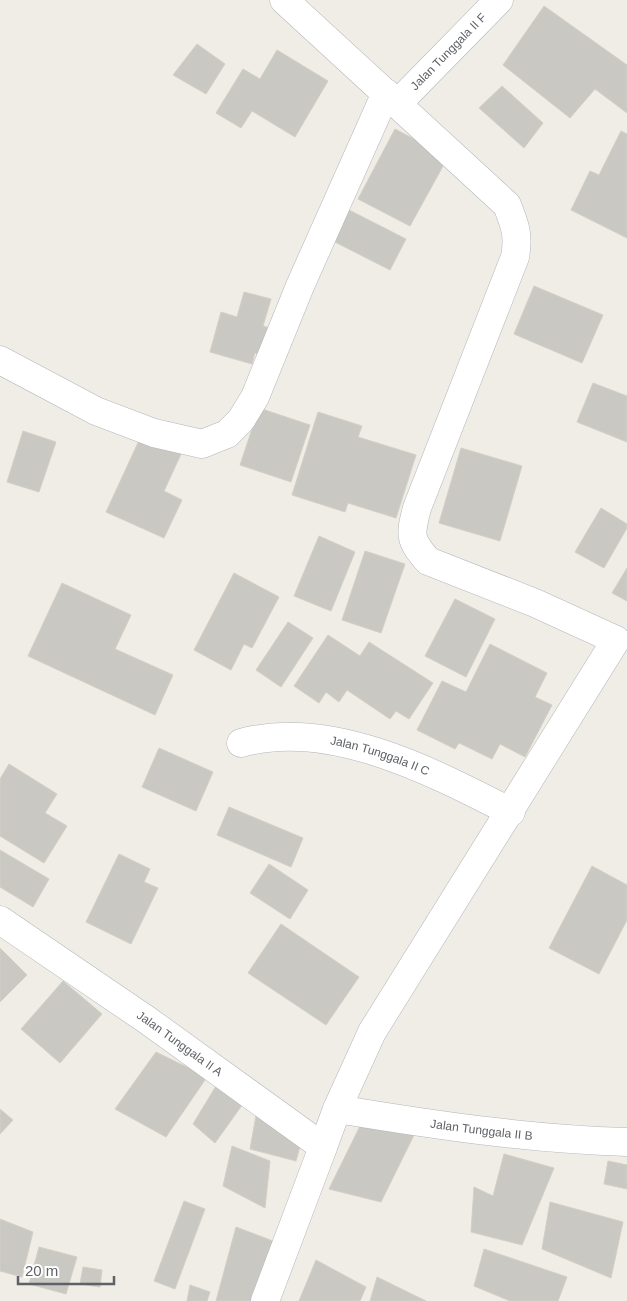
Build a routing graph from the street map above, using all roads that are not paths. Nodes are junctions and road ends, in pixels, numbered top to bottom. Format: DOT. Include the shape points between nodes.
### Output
graph roads {
  1 [pos="284,0"];
  2 [pos="499,0"];
  3 [pos="392,98"];
  4 [pos="0,360"];
  5 [pos="621,637"];
  6 [pos="241,743"];
  7 [pos="511,812"];
  8 [pos="0,920"];
  9 [pos="337,1109"];
  10 [pos="627,1142"];
  11 [pos="323,1148"];
  12 [pos="265,1301"];
  1 -- 3 [label="street"];
  2 -- 3 [label="street, Jalan Tunggala II F"];
  3 -- 4 [label="street" via="300,286 255,397 241,420 227,434 202,444 154,433 96,411"];
  3 -- 5 [label="street" via="507,205 518,240 515,257 417,508 411,532 416,547 428,561"];
  5 -- 7 [label="street"];
  6 -- 7 [label="street, Jalan Tunggala II C" via="264,737 317,737 376,752 459,785"];
  7 -- 9 [label="street" via="372,1032"];
  8 -- 11 [label="street, Jalan Tunggala II A" via="147,1020"];
  9 -- 10 [label="street, Jalan Tunggala II B" via="484,1132 559,1140"];
  9 -- 11 [label="street"];
  11 -- 12 [label="street"];
}
